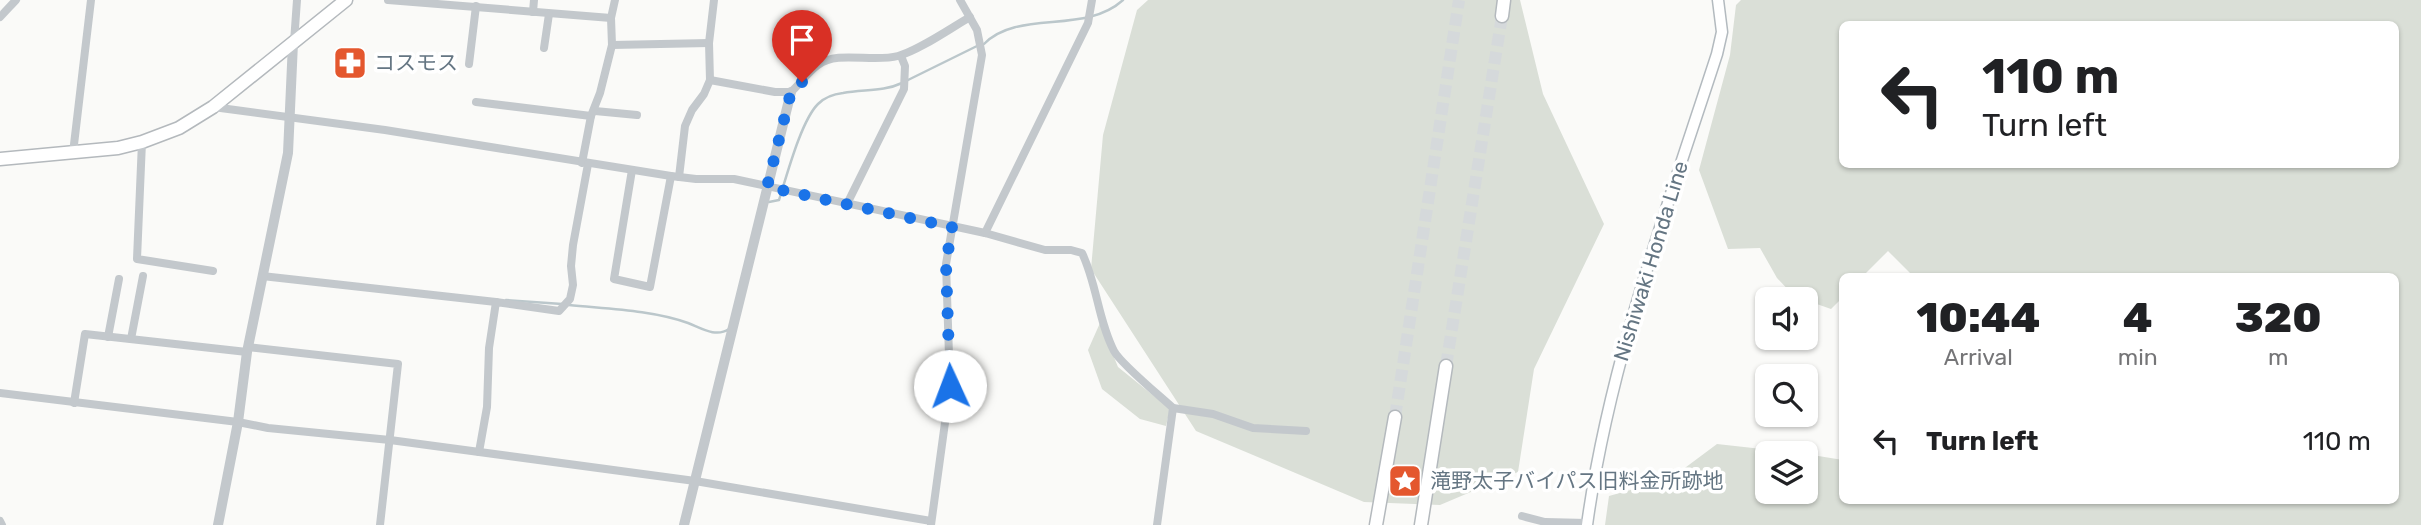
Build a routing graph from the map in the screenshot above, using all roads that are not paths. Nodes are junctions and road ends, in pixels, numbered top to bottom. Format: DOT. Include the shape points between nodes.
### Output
graph roads {
  1 [pos="16,0"];
  2 [pos="91,0"];
  3 [pos="297,0"];
  4 [pos="346,0"];
  5 [pos="388,0"];
  6 [pos="534,0"];
  7 [pos="615,0"];
  8 [pos="714,0"];
  9 [pos="960,0"];
  10 [pos="1091,0"];
  11 [pos="1504,0"];
  12 [pos="1718,0"];
  13 [pos="476,6"];
  14 [pos="533,12"];
  15 [pos="549,14"];
  16 [pos="1502,16"];
  17 [pos="0,17"];
  18 [pos="971,17"];
  19 [pos="611,18"];
  20 [pos="293,43"];
  21 [pos="709,43"];
  22 [pos="612,45"];
  23 [pos="544,48"];
  24 [pos="901,56"];
  25 [pos="469,64"];
  26 [pos="710,80"];
  27 [pos="791,92"];
  28 [pos="476,102"];
  29 [pos="213,107"];
  30 [pos="593,114"];
  31 [pos="637,115"];
  32 [pos="288,117"];
  33 [pos="142,142"];
  34 [pos="73,153"];
  35 [pos="0,159"];
  36 [pos="585,163"];
  37 [pos="632,170"];
  38 [pos="675,177"];
  39 [pos="767,187"];
  40 [pos="847,204"];
  41 [pos="952,227"];
  42 [pos="985,233"];
  43 [pos="213,271"];
  44 [pos="143,276"];
  45 [pos="262,276"];
  46 [pos="118,279"];
  47 [pos="496,302"];
  48 [pos="108,337"];
  49 [pos="131,339"];
  50 [pos="248,349"];
  51 [pos="1446,366"];
  52 [pos="0,393"];
  53 [pos="74,402"];
  54 [pos="1173,408"];
  55 [pos="1395,417"];
  56 [pos="238,422"];
  57 [pos="1306,431"];
  58 [pos="390,440"];
  59 [pos="478,452"];
  60 [pos="695,481"];
  61 [pos="1522,516"];
  62 [pos="931,523"];
  63 [pos="1545,523"];
  64 [pos="1587,524"];
  65 [pos="218,525"];
  66 [pos="380,525"];
  67 [pos="684,525"];
  68 [pos="1157,525"];
  69 [pos="1376,525"];
  70 [pos="1421,525"];
  1 -- 17 [label="street"];
  2 -- 34 [label="street"];
  3 -- 20 [label="street"];
  4 -- 20 [label="highway"];
  5 -- 13 [label="street"];
  6 -- 14 [label="street"];
  7 -- 19 [label="street"];
  8 -- 21 [label="street"];
  9 -- 18 [label="street"];
  10 -- 42 [label="street" via="1088,23"];
  11 -- 16 [label="highway"];
  12 -- 64 [label="main road, Nishiwaki Honda Line" via="1721,32 1717,54 1614,383"];
  13 -- 14 [label="street"];
  13 -- 25 [label="street"];
  14 -- 15 [label="street"];
  15 -- 19 [label="street"];
  15 -- 23 [label="street"];
  18 -- 24 [label="street"];
  18 -- 41 [label="street" via="981,64"];
  19 -- 22 [label="street"];
  20 -- 29 [label="highway"];
  20 -- 32 [label="street"];
  21 -- 22 [label="street"];
  21 -- 26 [label="street"];
  22 -- 30 [label="street"];
  24 -- 27 [label="street" via="827,59"];
  24 -- 40 [label="street" via="904,89"];
  26 -- 27 [label="street"];
  26 -- 38 [label="street" via="685,126"];
  27 -- 39 [label="street"];
  28 -- 30 [label="street"];
  29 -- 32 [label="street"];
  29 -- 33 [label="highway"];
  30 -- 31 [label="street"];
  30 -- 36 [label="street"];
  32 -- 36 [label="street"];
  32 -- 45 [label="street" via="288,153"];
  33 -- 34 [label="highway"];
  33 -- 43 [label="street" via="137,259"];
  34 -- 35 [label="highway"];
  36 -- 37 [label="street"];
  36 -- 47 [label="street" via="570,299 559,311"];
  37 -- 38 [label="street"];
  37 -- 38 [label="street" via="614,279 650,286"];
  38 -- 39 [label="street" via="734,179"];
  39 -- 40 [label="street"];
  39 -- 60 [label="street"];
  40 -- 41 [label="street"];
  41 -- 42 [label="street"];
  41 -- 62 [label="street" via="946,264 950,386"];
  42 -- 54 [label="street" via="1045,250 1082,253 1115,354"];
  44 -- 49 [label="street"];
  45 -- 47 [label="street"];
  45 -- 50 [label="street"];
  46 -- 48 [label="street"];
  47 -- 59 [label="street" via="487,407"];
  48 -- 49 [label="street"];
  48 -- 53 [label="street" via="85,334"];
  49 -- 50 [label="street"];
  50 -- 56 [label="street"];
  50 -- 58 [label="street" via="398,364"];
  51 -- 70 [label="highway"];
  52 -- 53 [label="street"];
  53 -- 56 [label="street"];
  54 -- 57 [label="street" via="1213,414 1253,428"];
  54 -- 68 [label="street"];
  55 -- 69 [label="highway"];
  56 -- 58 [label="street"];
  56 -- 65 [label="street"];
  58 -- 59 [label="street"];
  58 -- 66 [label="street"];
  59 -- 60 [label="street"];
  60 -- 62 [label="street"];
  60 -- 67 [label="street"];
  61 -- 63 [label="street"];
  63 -- 64 [label="street"];
}
